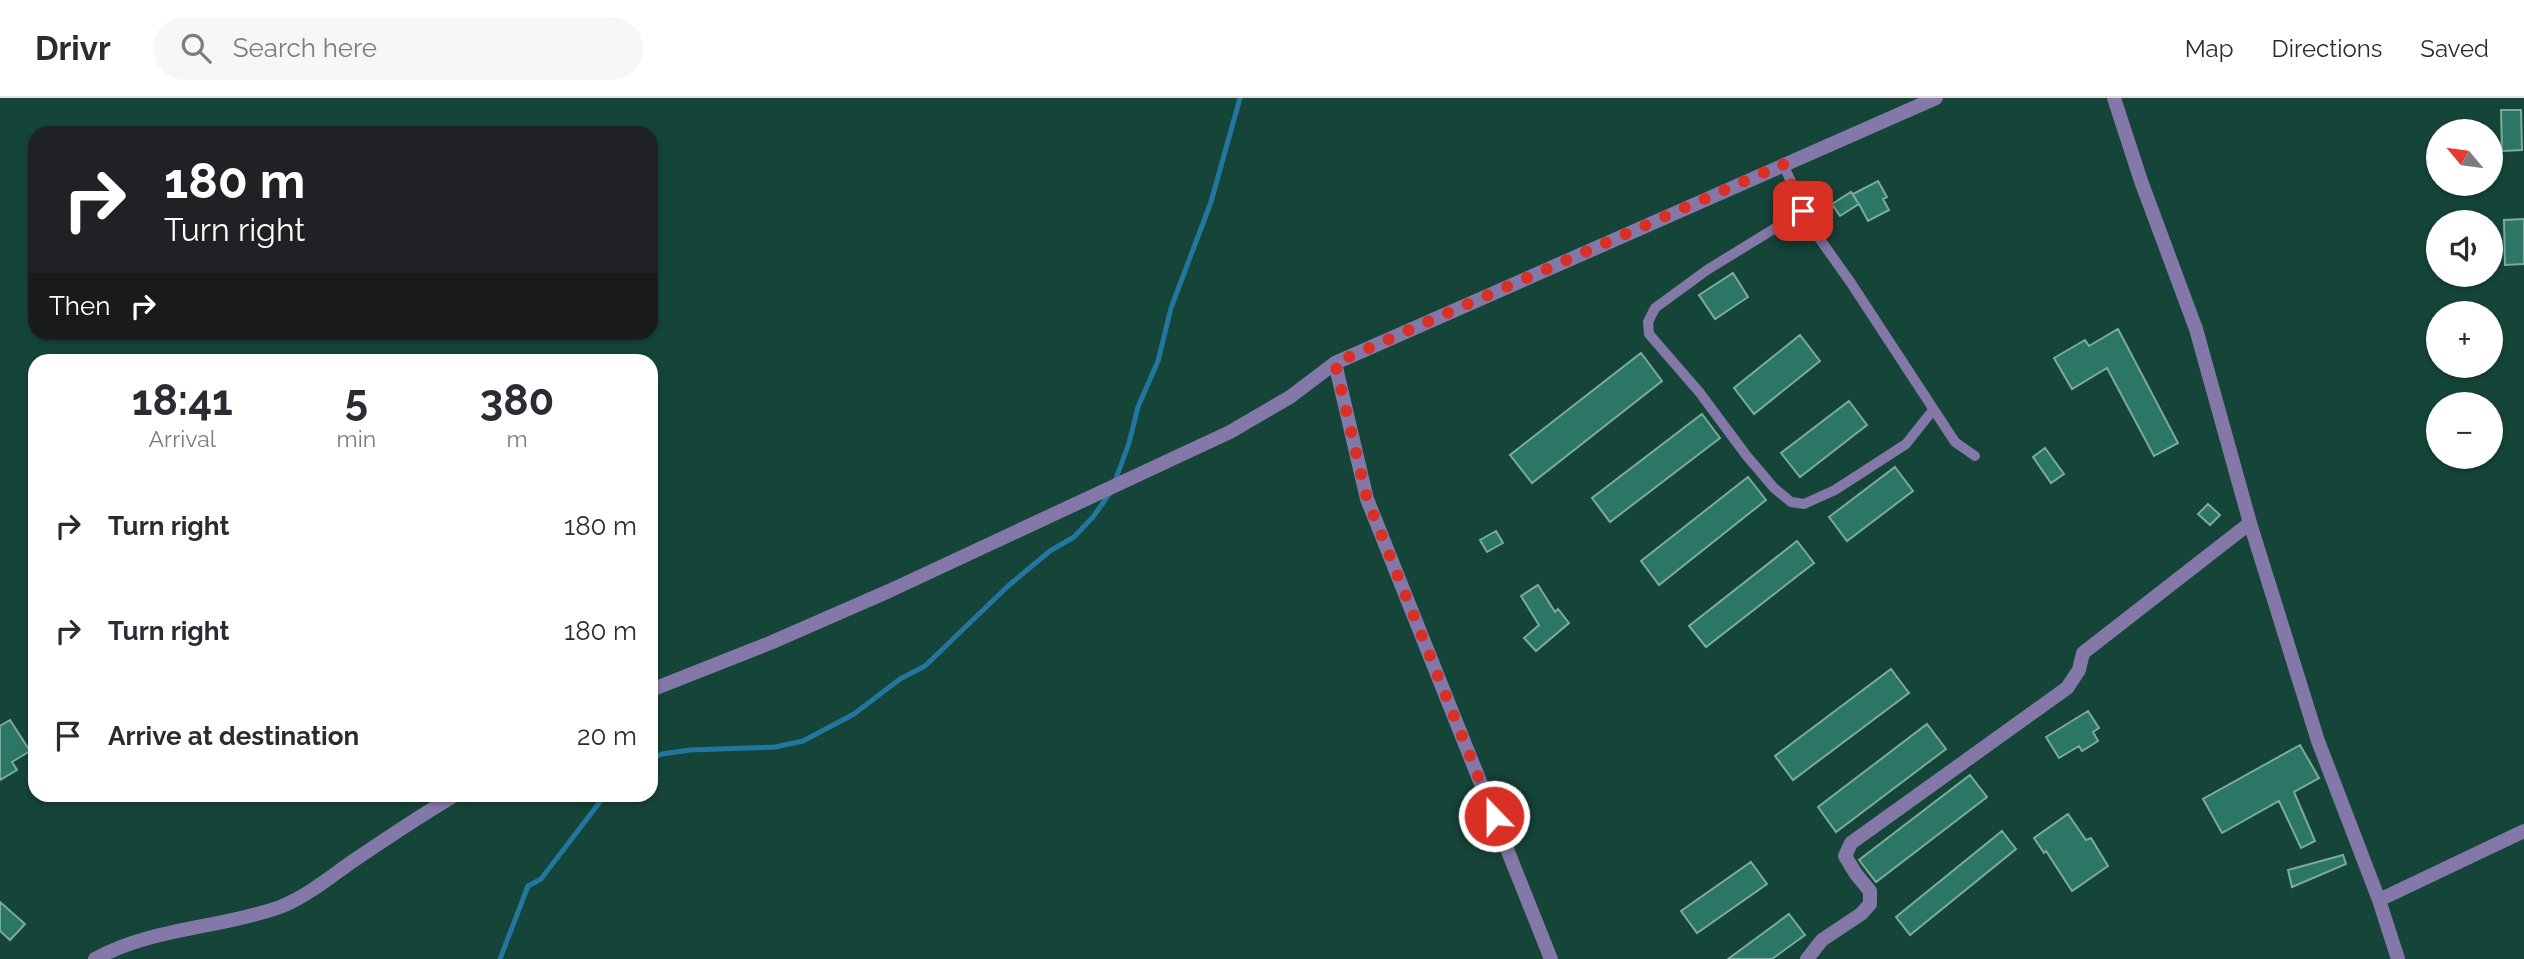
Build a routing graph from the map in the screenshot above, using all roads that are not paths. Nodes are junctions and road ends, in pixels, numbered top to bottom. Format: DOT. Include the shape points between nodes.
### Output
graph roads {
  1 [pos="1936,98"];
  2 [pos="2114,98"];
  3 [pos="1783,164"];
  4 [pos="1803,211"];
  5 [pos="1335,363"];
  6 [pos="1933,410"];
  7 [pos="1975,457"];
  8 [pos="2250,523"];
  9 [pos="658,687"];
  10 [pos="444,802"];
  11 [pos="2524,831"];
  12 [pos="2379,900"];
  13 [pos="95,959"];
  14 [pos="1551,959"];
  15 [pos="1807,959"];
  16 [pos="2398,959"];
  1 -- 3 [label="street"];
  2 -- 8 [label="street" via="2196,329"];
  3 -- 4 [label="lane"];
  3 -- 5 [label="street"];
  4 -- 6 [label="lane"];
  4 -- 6 [label="lane" via="1707,270 1656,308 1648,322 1649,334 1746,455 1791,502 1804,504 1835,490 1906,444"];
  5 -- 9 [label="street" via="1290,397 1230,432 888,591"];
  5 -- 14 [label="street" via="1367,499"];
  6 -- 7 [label="lane" via="1955,442"];
  8 -- 12 [label="street" via="2318,741"];
  8 -- 15 [label="street" via="2083,653 2067,688 1851,843 1845,856 1870,891 1870,904 1822,940"];
  10 -- 13 [label="street" via="284,905 158,934"];
  11 -- 12 [label="street"];
  12 -- 16 [label="street"];
}
